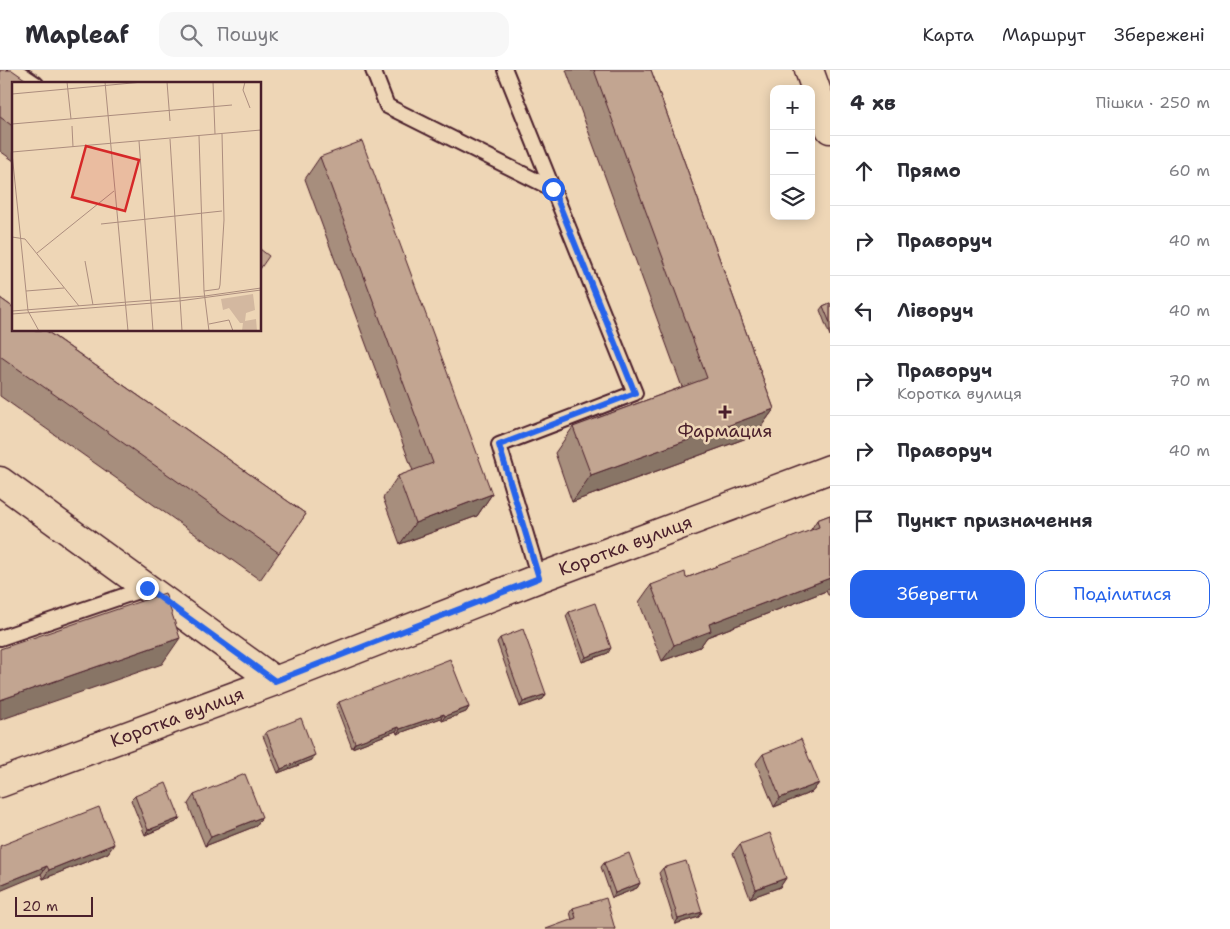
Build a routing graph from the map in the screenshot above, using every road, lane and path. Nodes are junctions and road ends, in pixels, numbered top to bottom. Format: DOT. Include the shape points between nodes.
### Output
graph roads {
  1 [pos="16,70"];
  2 [pos="373,70"];
  3 [pos="505,70"];
  4 [pos="809,70"];
  5 [pos="33,82"];
  6 [pos="830,129"];
  7 [pos="553,189"];
  8 [pos="830,469"];
  9 [pos="0,481"];
  10 [pos="539,578"];
  11 [pos="147,588"];
  12 [pos="0,638"];
  13 [pos="275,681"];
  14 [pos="0,783"];
  1 -- 5 [label="lane"];
  2 -- 7 [label="lane" via="387,106"];
  3 -- 7 [label="lane"];
  4 -- 6 [label="street"];
  7 -- 10 [label="lane" via="635,393 499,445"];
  8 -- 10 [label="street, Коротка вулиця"];
  9 -- 11 [label="street"];
  10 -- 13 [label="street, Коротка вулиця"];
  11 -- 12 [label="lane"];
  11 -- 13 [label="street"];
  13 -- 14 [label="street, Коротка вулиця"];
}
